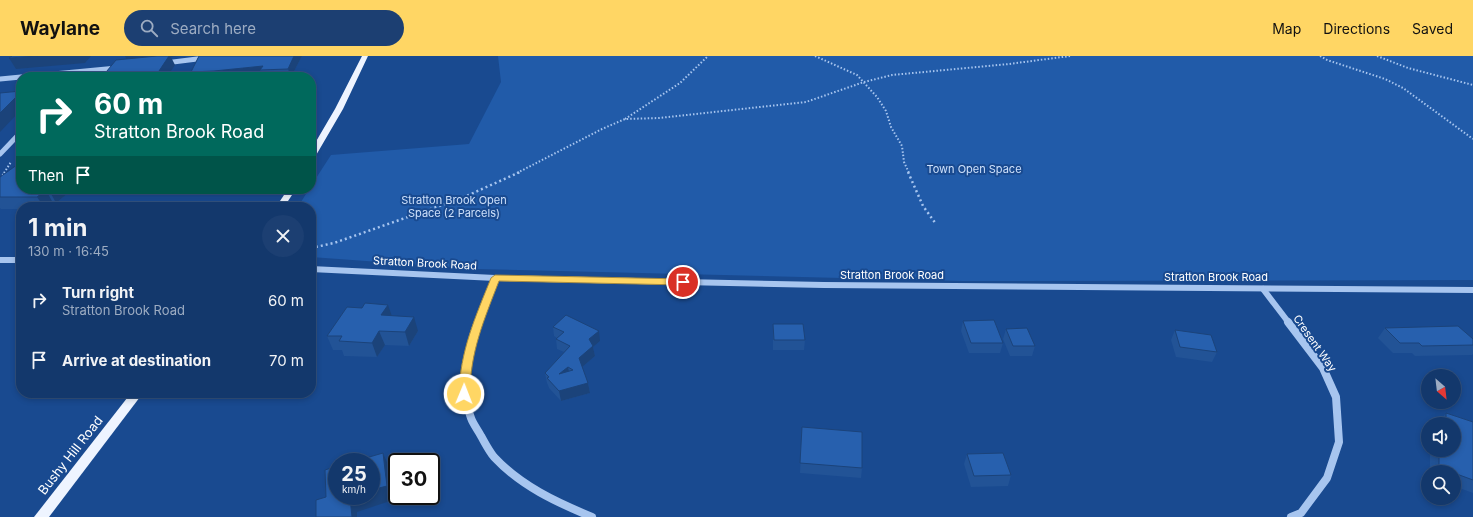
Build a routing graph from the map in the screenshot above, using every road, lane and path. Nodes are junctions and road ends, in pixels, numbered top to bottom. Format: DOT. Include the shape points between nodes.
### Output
graph roads {
  1 [pos="220,56"];
  2 [pos="365,56"];
  3 [pos="708,56"];
  4 [pos="815,56"];
  5 [pos="1070,56"];
  6 [pos="1320,56"];
  7 [pos="1377,56"];
  8 [pos="157,64"];
  9 [pos="120,68"];
  10 [pos="97,70"];
  11 [pos="76,72"];
  12 [pos="16,78"];
  13 [pos="0,79"];
  14 [pos="864,82"];
  15 [pos="1473,85"];
  16 [pos="625,119"];
  17 [pos="16,137"];
  18 [pos="1473,139"];
  19 [pos="316,148"];
  20 [pos="0,154"];
  21 [pos="936,224"];
  22 [pos="316,247"];
  23 [pos="0,260"];
  24 [pos="16,260"];
  25 [pos="316,269"];
  26 [pos="495,278"];
  27 [pos="1263,288"];
  28 [pos="1473,290"];
  29 [pos="133,398"];
  30 [pos="41,517"];
  31 [pos="592,517"];
  32 [pos="1291,517"];
  1 -- 8 [label="street"];
  2 -- 19 [label="main road"];
  3 -- 16 [label="path" via="700,67 676,87"];
  4 -- 14 [label="path" via="858,75"];
  5 -- 14 [label="path" via="909,73"];
  6 -- 18 [label="path" via="1403,88"];
  7 -- 15 [label="path" via="1408,68"];
  9 -- 10 [label="street"];
  10 -- 11 [label="street"];
  12 -- 13 [label="street"];
  14 -- 16 [label="path" via="806,102 692,115"];
  14 -- 21 [label="path" via="886,110 923,206"];
  16 -- 22 [label="path" via="462,198 334,243"];
  17 -- 20 [label="street"];
  23 -- 24 [label="street"];
  25 -- 26 [label="street, Stratton Brook Road"];
  26 -- 27 [label="street, Stratton Brook Road" via="824,285"];
  26 -- 31 [label="street" via="472,339 465,375 464,394 471,418 493,456 517,478 554,501"];
  27 -- 28 [label="street, Stratton Brook Road"];
  27 -- 32 [label="street, Cresent Way" via="1323,368 1336,397 1339,442 1327,478 1301,513"];
  29 -- 30 [label="main road, Bushy Hill Road"];
}
